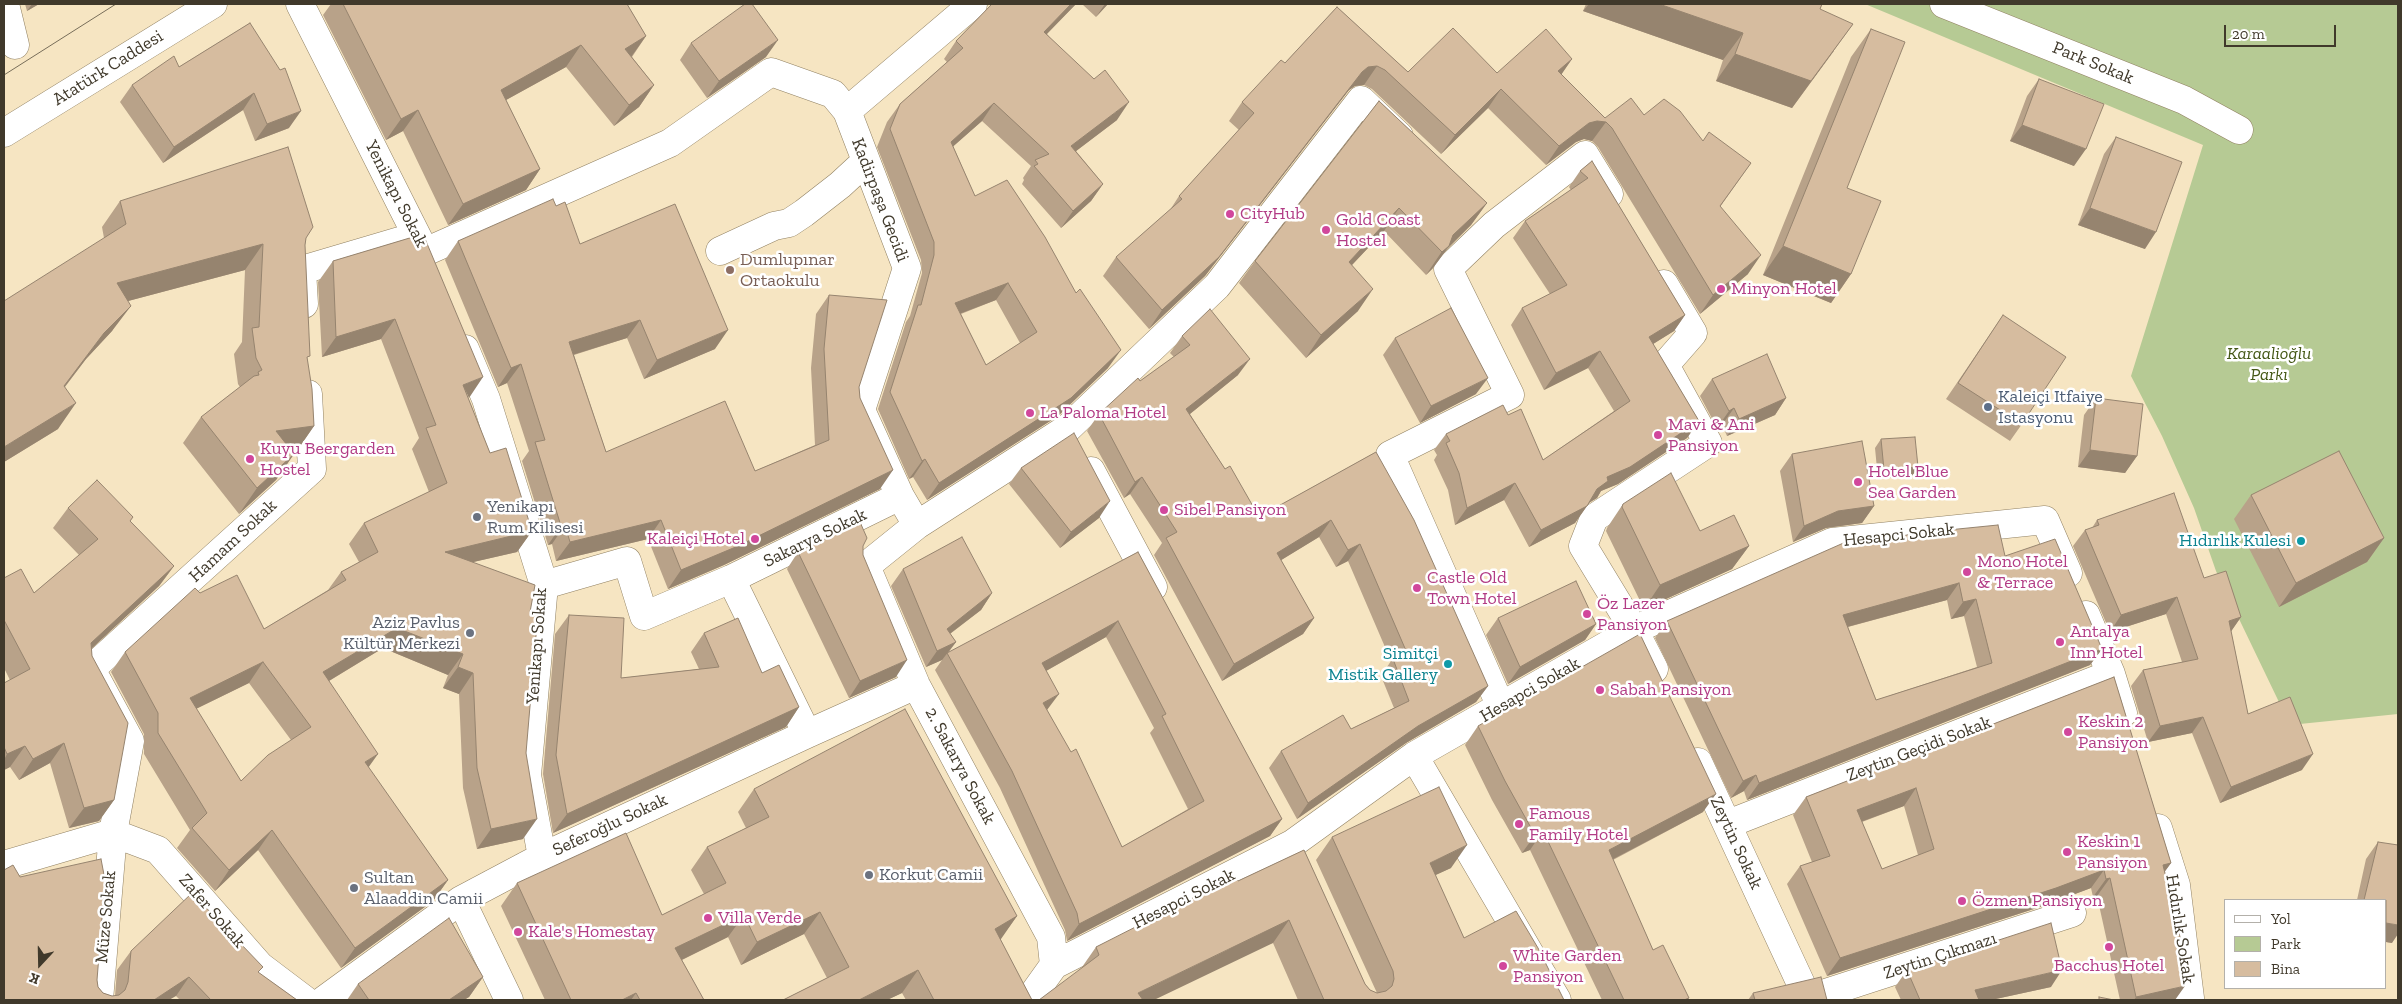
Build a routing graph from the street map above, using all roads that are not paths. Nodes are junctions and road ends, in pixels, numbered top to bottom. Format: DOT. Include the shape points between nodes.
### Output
graph roads {
  1 [pos="5,4"];
  2 [pos="213,4"];
  3 [pos="300,4"];
  4 [pos="973,4"];
  5 [pos="1944,4"];
  6 [pos="15,45"];
  7 [pos="847,111"];
  8 [pos="2238,130"];
  9 [pos="4,133"];
  10 [pos="1417,153"];
  11 [pos="866,161"];
  12 [pos="1473,205"];
  13 [pos="1621,214"];
  14 [pos="1494,225"];
  15 [pos="720,251"];
  16 [pos="425,253"];
  17 [pos="1652,265"];
  18 [pos="456,326"];
  19 [pos="305,329"];
  20 [pos="307,369"];
  21 [pos="1068,428"];
  22 [pos="900,496"];
  23 [pos="917,525"];
  24 [pos="731,579"];
  25 [pos="544,585"];
  26 [pos="1166,612"];
  27 [pos="1634,630"];
  28 [pos="2110,674"];
  29 [pos="916,685"];
  30 [pos="1664,691"];
  31 [pos="1501,707"];
  32 [pos="806,734"];
  33 [pos="1686,735"];
  34 [pos="2130,738"];
  35 [pos="1414,756"];
  36 [pos="2150,802"];
  37 [pos="1278,818"];
  38 [pos="1728,824"];
  39 [pos="113,833"];
  40 [pos="1292,844"];
  41 [pos="542,857"];
  42 [pos="4,866"];
  43 [pos="1304,870"];
  44 [pos="461,900"];
  45 [pos="2072,913"];
  46 [pos="1054,965"];
  47 [pos="99,1000"];
  48 [pos="305,1000"];
  49 [pos="324,1000"];
  50 [pos="509,1000"];
  51 [pos="1029,1000"];
  52 [pos="1557,1000"];
  53 [pos="1806,1000"];
  54 [pos="2188,1000"];
  1 -- 6 [label="street"];
  2 -- 9 [label="street, Atatürk Caddesi"];
  3 -- 16 [label="street, Yenikapı Sokak"];
  4 -- 7 [label="street"];
  5 -- 8 [label="street, Park Sokak" via="2184,100"];
  7 -- 11 [label="street, Kadirpaşa Gecidi"];
  7 -- 16 [label="street" via="833,94 771,72 670,143"];
  10 -- 21 [label="street" via="1361,100 1217,286"];
  11 -- 15 [label="street" via="804,214"];
  11 -- 22 [label="street, Kadirpaşa Gecidi" via="907,268 861,410"];
  12 -- 14 [label="street"];
  13 -- 14 [label="street" via="1585,155"];
  14 -- 31 [label="street" via="1448,269 1510,395 1390,456"];
  16 -- 19 [label="street" via="302,270"];
  17 -- 27 [label="street" via="1693,333 1665,365 1708,443 1594,518 1583,546"];
  18 -- 25 [label="street, Yenikapı Sokak" via="486,399"];
  20 -- 39 [label="street, Hamam Sokak" via="312,468 91,670 130,741"];
  21 -- 23 [label="street"];
  21 -- 26 [label="street"];
  22 -- 23 [label="street, Kadirpaşa Gecidi"];
  22 -- 24 [label="street, Sakarya Sokak"];
  23 -- 29 [label="street, 2. Sakarya Sokak" via="866,566"];
  24 -- 25 [label="street, Sakarya Sokak" via="644,616 627,561"];
  24 -- 32 [label="street"];
  25 -- 41 [label="street, Yenikapı Sokak" via="527,775"];
  27 -- 28 [label="street, Hesapci Sokak" via="1832,542 2044,520"];
  27 -- 30 [label="street"];
  27 -- 31 [label="street, Hesapci Sokak"];
  28 -- 34 [label="street"];
  28 -- 38 [label="street, Zeytin Geçidi Sokak"];
  29 -- 32 [label="street, Seferoğlu Sokak"];
  29 -- 46 [label="street, 2. Sakarya Sokak" via="1051,937"];
  31 -- 35 [label="street, Hesapci Sokak"];
  32 -- 41 [label="street, Seferoğlu Sokak"];
  33 -- 38 [label="street, Zeytin Sokak"];
  35 -- 40 [label="street, Hesapci Sokak"];
  35 -- 52 [label="street"];
  36 -- 54 [label="street, Hıdırlık Sokak" via="2176,885"];
  37 -- 40 [label="street"];
  38 -- 53 [label="street, Zeytin Sokak"];
  39 -- 42 [label="street"];
  39 -- 47 [label="street, Müze Sokak"];
  39 -- 48 [label="street, Zafer Sokak" via="158,850 260,966"];
  40 -- 43 [label="street"];
  40 -- 46 [label="street, Hesapci Sokak"];
  41 -- 44 [label="street, Seferoğlu Sokak"];
  44 -- 49 [label="street, Seferoğlu Sokak"];
  44 -- 50 [label="street"];
  45 -- 53 [label="street, Zeytin Çıkmazı"];
  46 -- 51 [label="street"];
}
